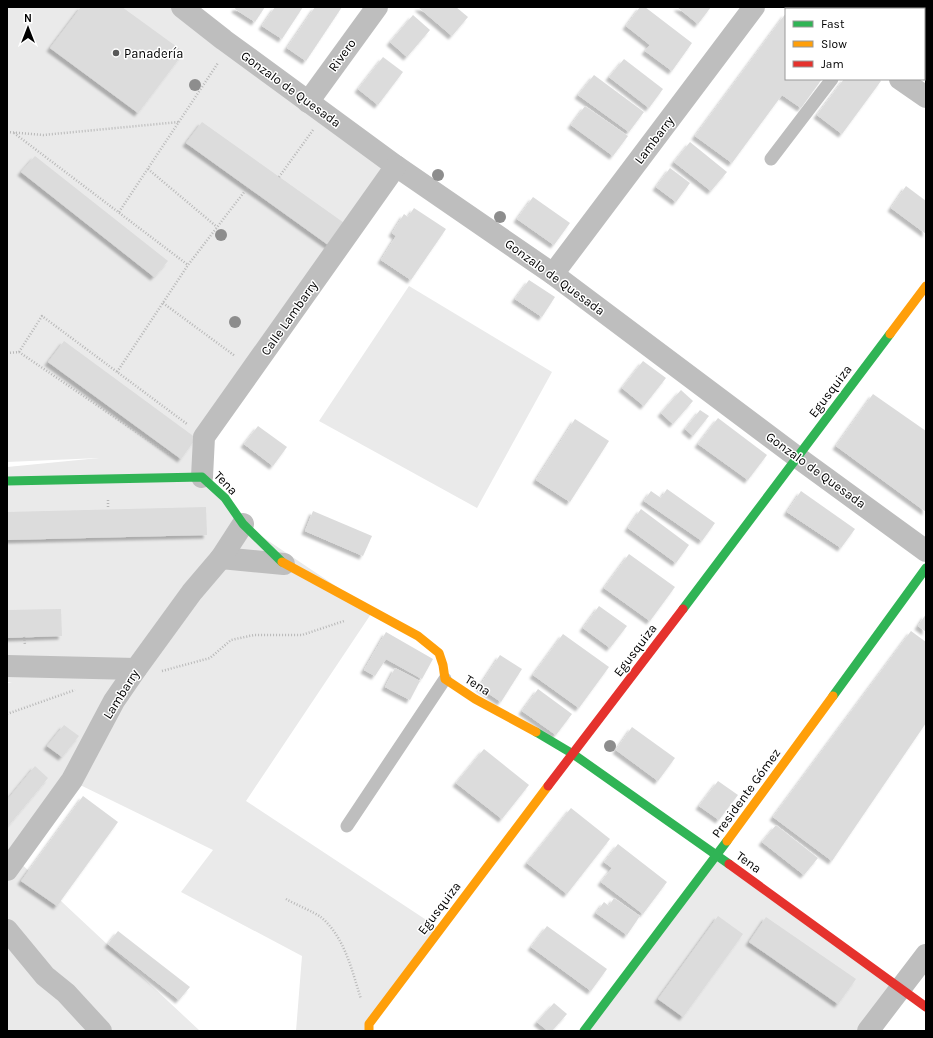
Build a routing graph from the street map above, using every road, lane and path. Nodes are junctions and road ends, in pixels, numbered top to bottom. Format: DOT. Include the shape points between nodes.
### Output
graph roads {
  1 [pos="182,7"];
  2 [pos="376,7"];
  3 [pos="754,7"];
  4 [pos="230,45"];
  5 [pos="831,80"];
  6 [pos="901,80"];
  7 [pos="926,97"];
  8 [pos="316,108"];
  9 [pos="179,122"];
  10 [pos="7,132"];
  11 [pos="14,133"];
  12 [pos="771,159"];
  13 [pos="396,166"];
  14 [pos="148,169"];
  15 [pos="279,177"];
  16 [pos="248,187"];
  17 [pos="119,212"];
  18 [pos="216,227"];
  19 [pos="188,265"];
  20 [pos="553,274"];
  21 [pos="926,286"];
  22 [pos="163,303"];
  23 [pos="19,352"];
  24 [pos="7,353"];
  25 [pos="253,369"];
  26 [pos="117,372"];
  27 [pos="204,437"];
  28 [pos="797,457"];
  29 [pos="202,477"];
  30 [pos="7,481"];
  31 [pos="243,524"];
  32 [pos="926,551"];
  33 [pos="221,558"];
  34 [pos="284,564"];
  35 [pos="926,568"];
  36 [pos="373,612"];
  37 [pos="7,666"];
  38 [pos="134,673"];
  39 [pos="445,679"];
  40 [pos="79,689"];
  41 [pos="7,714"];
  42 [pos="573,754"];
  43 [pos="347,826"];
  44 [pos="717,855"];
  45 [pos="7,870"];
  46 [pos="286,900"];
  47 [pos="7,930"];
  48 [pos="926,955"];
  49 [pos="900,988"];
  50 [pos="926,1007"];
  51 [pos="369,1028"];
  52 [pos="101,1031"];
  53 [pos="584,1031"];
  54 [pos="868,1031"];
  1 -- 4 [label="street, Gonzalo de Quesada"];
  2 -- 8 [label="street, Rivero"];
  3 -- 20 [label="street, Lambarry"];
  4 -- 8 [label="street, Gonzalo de Quesada"];
  4 -- 9 [label="path"];
  5 -- 12 [label="lane"];
  6 -- 7 [label="street"];
  8 -- 13 [label="street, Gonzalo de Quesada"];
  8 -- 15 [label="path"];
  9 -- 11 [label="path" via="43,135"];
  9 -- 14 [label="path"];
  10 -- 11 [label="path"];
  11 -- 17 [label="path"];
  13 -- 20 [label="street, Gonzalo de Quesada"];
  13 -- 25 [label="street, Calle Lambarry"];
  14 -- 17 [label="path"];
  14 -- 18 [label="path"];
  16 -- 18 [label="path"];
  17 -- 19 [label="path"];
  18 -- 19 [label="path"];
  19 -- 22 [label="path"];
  20 -- 28 [label="street, Gonzalo de Quesada"];
  21 -- 28 [label="street, Egusquiza"];
  22 -- 25 [label="path"];
  22 -- 26 [label="path"];
  23 -- 24 [label="path"];
  23 -- 26 [label="path" via="42,316"];
  23 -- 29 [label="path"];
  25 -- 27 [label="street, Calle Lambarry"];
  26 -- 27 [label="path"];
  27 -- 29 [label="street"];
  28 -- 32 [label="street, Gonzalo de Quesada"];
  28 -- 42 [label="street, Egusquiza"];
  29 -- 30 [label="street, Tena"];
  29 -- 31 [label="street, Tena" via="225,498"];
  31 -- 33 [label="street, Lambarry"];
  31 -- 34 [label="street, Tena"];
  33 -- 34 [label="street"];
  33 -- 38 [label="street, Lambarry" via="192,592"];
  34 -- 36 [label="street, Tena"];
  35 -- 44 [label="street, Presidente Gómez"];
  36 -- 38 [label="path" via="302,635 254,635 231,640 210,658 165,670"];
  36 -- 39 [label="street, Tena" via="418,636 439,653"];
  37 -- 38 [label="street"];
  38 -- 45 [label="street, Lambarry" via="114,702 72,780"];
  39 -- 42 [label="street, Tena" via="475,699"];
  39 -- 43 [label="lane"];
  40 -- 41 [label="path"];
  42 -- 44 [label="street, Tena"];
  42 -- 51 [label="street, Egusquiza"];
  44 -- 49 [label="street, Tena"];
  44 -- 53 [label="street, Presidente Gómez"];
  46 -- 51 [label="path" via="321,918 338,936 352,971"];
  47 -- 52 [label="street" via="45,976 66,993"];
  48 -- 49 [label="street"];
  49 -- 50 [label="street, Tena"];
  49 -- 54 [label="street"];
}
